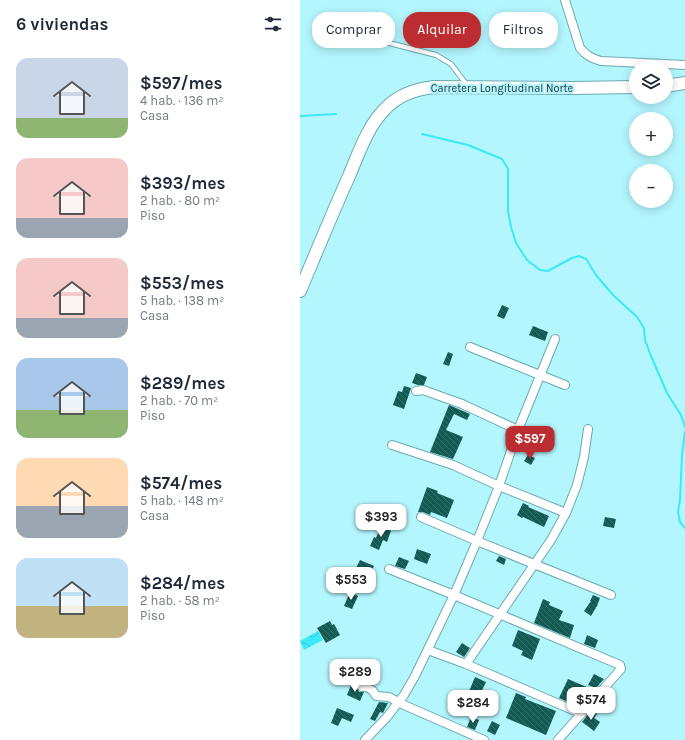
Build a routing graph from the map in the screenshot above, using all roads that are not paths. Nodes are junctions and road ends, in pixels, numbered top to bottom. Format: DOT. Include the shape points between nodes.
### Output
graph roads {
  1 [pos="564,0"];
  2 [pos="395,44"];
  3 [pos="685,65"];
  4 [pos="685,83"];
  5 [pos="673,85"];
  6 [pos="469,86"];
  7 [pos="629,87"];
  8 [pos="300,291"];
  9 [pos="555,339"];
  10 [pos="470,347"];
  11 [pos="540,376"];
  12 [pos="566,385"];
  13 [pos="416,391"];
  14 [pos="588,429"];
  15 [pos="518,430"];
  16 [pos="392,445"];
  17 [pos="498,486"];
  18 [pos="566,513"];
  19 [pos="421,517"];
  20 [pos="477,541"];
  21 [pos="534,564"];
  22 [pos="389,569"];
  23 [pos="454,595"];
  24 [pos="612,595"];
  25 [pos="500,614"];
  26 [pos="428,650"];
  27 [pos="466,664"];
  28 [pos="362,687"];
  29 [pos="400,702"];
  30 [pos="582,714"];
  31 [pos="365,740"];
  32 [pos="484,740"];
  33 [pos="558,740"];
  1 -- 3 [label="street" via="580,48 590,57 601,61"];
  2 -- 6 [label="lane" via="436,55 451,64"];
  4 -- 5 [label="main road"];
  6 -- 7 [label="main road, Carretera Longitudinal Norte"];
  6 -- 8 [label="main road, Carretera Longitudinal Norte" via="434,87 409,92 381,113 356,157"];
  9 -- 11 [label="street"];
  10 -- 11 [label="street"];
  11 -- 12 [label="street"];
  11 -- 15 [label="street"];
  13 -- 15 [label="street" via="423,390 462,404"];
  14 -- 18 [label="street" via="577,485"];
  15 -- 17 [label="street"];
  16 -- 17 [label="street" via="453,465"];
  17 -- 18 [label="street"];
  17 -- 20 [label="street"];
  18 -- 21 [label="street"];
  19 -- 20 [label="street"];
  20 -- 21 [label="street"];
  20 -- 23 [label="street"];
  21 -- 24 [label="street"];
  21 -- 25 [label="street"];
  22 -- 23 [label="street"];
  23 -- 25 [label="street"];
  23 -- 26 [label="street"];
  25 -- 27 [label="street"];
  25 -- 30 [label="street" via="620,665 621,669"];
  26 -- 27 [label="street"];
  26 -- 29 [label="street"];
  27 -- 30 [label="street"];
  28 -- 29 [label="street" via="367,686 376,696 389,697"];
  29 -- 31 [label="street"];
  29 -- 32 [label="street"];
  30 -- 33 [label="street"];
}
